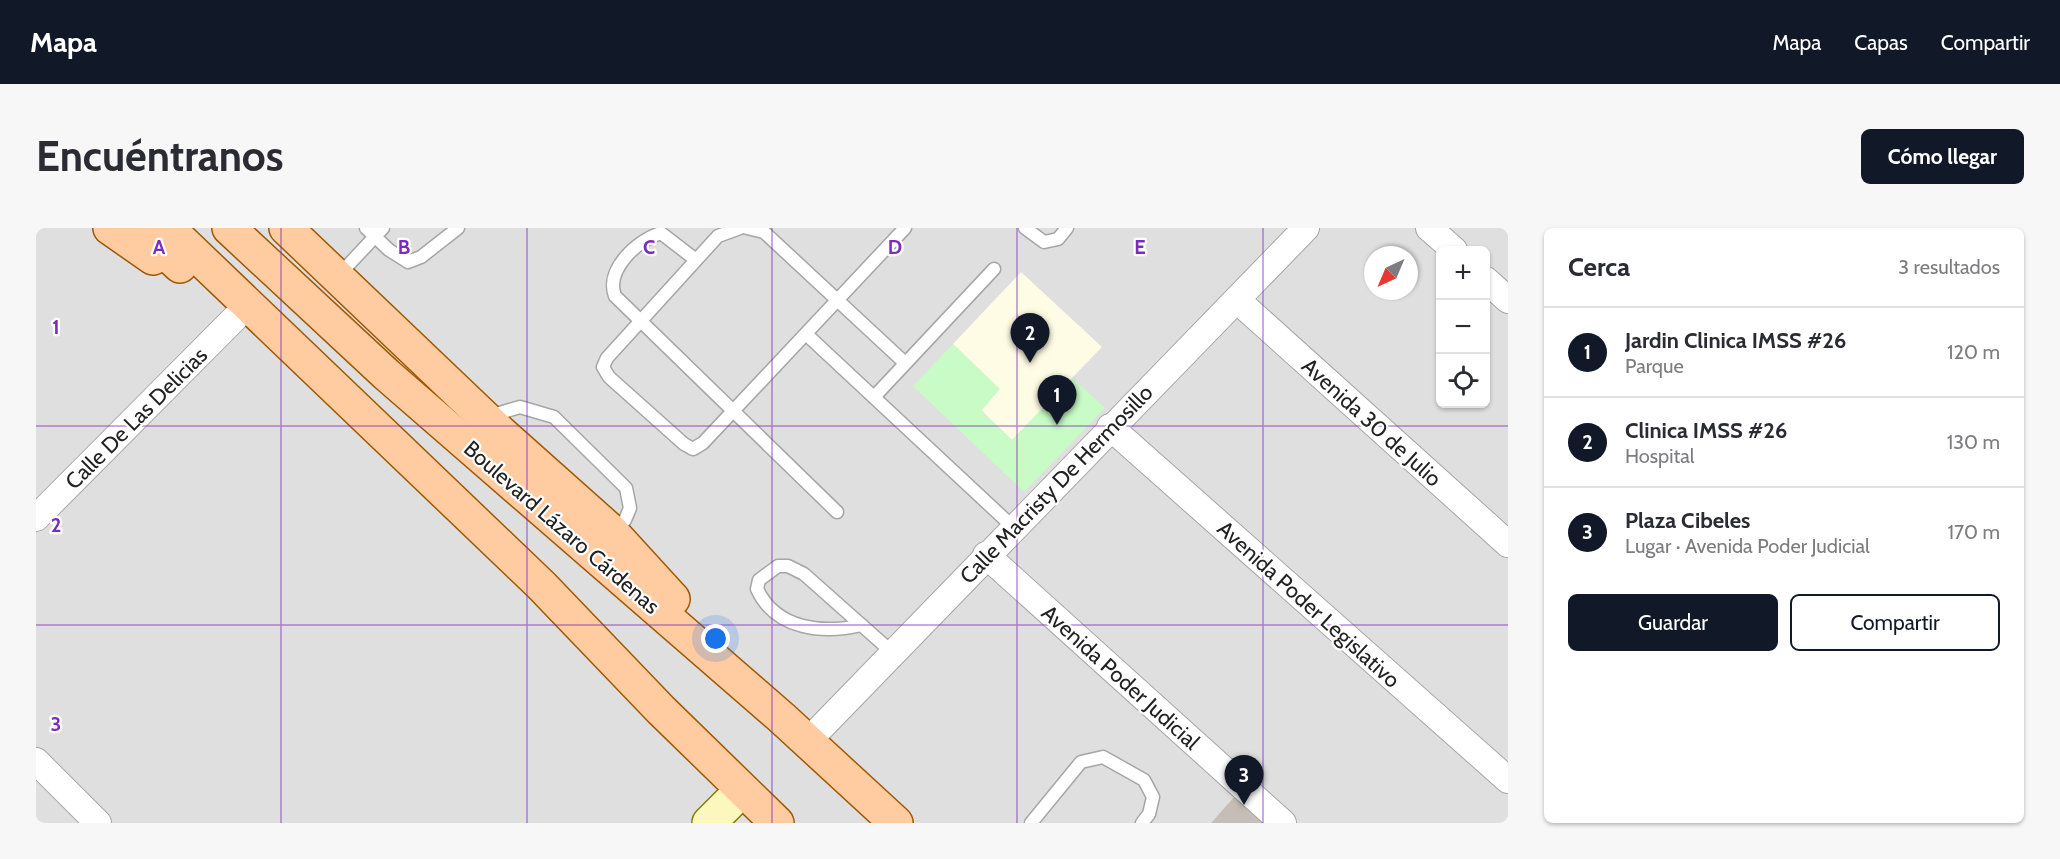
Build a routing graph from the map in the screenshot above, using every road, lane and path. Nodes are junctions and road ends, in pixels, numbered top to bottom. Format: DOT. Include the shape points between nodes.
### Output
graph roads {
  1 [pos="110,228"];
  2 [pos="140,228"];
  3 [pos="168,228"];
  4 [pos="229,228"];
  5 [pos="286,228"];
  6 [pos="458,228"];
  7 [pos="740,228"];
  8 [pos="747,228"];
  9 [pos="905,228"];
  10 [pos="1025,228"];
  11 [pos="1067,228"];
  12 [pos="1306,228"];
  13 [pos="1429,228"];
  14 [pos="375,231"];
  15 [pos="1449,246"];
  16 [pos="696,260"];
  17 [pos="994,269"];
  18 [pos="337,277"];
  19 [pos="1490,284"];
  20 [pos="211,295"];
  21 [pos="837,300"];
  22 [pos="1237,300"];
  23 [pos="1508,300"];
  24 [pos="235,318"];
  25 [pos="641,321"];
  26 [pos="806,334"];
  27 [pos="905,363"];
  28 [pos="874,397"];
  29 [pos="734,410"];
  30 [pos="485,417"];
  31 [pos="1110,427"];
  32 [pos="837,512"];
  33 [pos="36,518"];
  34 [pos="1013,527"];
  35 [pos="613,534"];
  36 [pos="1508,543"];
  37 [pos="986,555"];
  38 [pos="862,625"];
  39 [pos="893,653"];
  40 [pos="661,710"];
  41 [pos="782,718"];
  42 [pos="808,741"];
  43 [pos="36,761"];
  44 [pos="1508,780"];
  45 [pos="742,790"];
  46 [pos="98,823"];
  47 [pos="709,823"];
  48 [pos="777,823"];
  49 [pos="896,823"];
  50 [pos="1030,823"];
  51 [pos="1142,823"];
  52 [pos="1283,823"];
  1 -- 20 [label="main road"];
  2 -- 20 [label="main road"];
  3 -- 40 [label="main road" via="542,586"];
  4 -- 41 [label="main road, Boulevard Lázaro Cárdenas" via="387,375"];
  5 -- 18 [label="main road"];
  6 -- 14 [label="lane" via="421,257 408,262"];
  7 -- 16 [label="lane" via="718,237"];
  8 -- 21 [label="lane" via="764,232"];
  9 -- 21 [label="lane"];
  10 -- 11 [label="lane" via="1044,242 1058,239"];
  12 -- 22 [label="street, Calle Macristy De Hermosillo"];
  13 -- 15 [label="street"];
  14 -- 18 [label="lane"];
  16 -- 25 [label="lane"];
  16 -- 25 [label="lane" via="661,233 647,237 616,269 611,284 615,296"];
  17 -- 27 [label="lane"];
  18 -- 30 [label="main road"];
  19 -- 23 [label="street"];
  20 -- 24 [label="main road"];
  21 -- 26 [label="lane"];
  21 -- 27 [label="lane"];
  22 -- 31 [label="street, Calle Macristy De Hermosillo"];
  22 -- 36 [label="street, Avenida 30 de Julio"];
  24 -- 33 [label="street, Calle De Las Delicias"];
  24 -- 40 [label="main road" via="589,658"];
  25 -- 29 [label="lane"];
  25 -- 29 [label="lane" via="607,358 603,367 609,377 693,449"];
  26 -- 28 [label="lane"];
  26 -- 29 [label="lane"];
  27 -- 28 [label="lane"];
  28 -- 34 [label="lane"];
  29 -- 32 [label="lane"];
  30 -- 35 [label="main road"];
  30 -- 35 [label="lane" via="520,407 554,417 626,488 630,508"];
  31 -- 34 [label="street, Calle Macristy De Hermosillo"];
  31 -- 44 [label="street, Avenida Poder Legislativo"];
  34 -- 37 [label="street, Calle Macristy De Hermosillo"];
  35 -- 41 [label="main road"];
  37 -- 39 [label="street, Calle Macristy De Hermosillo"];
  37 -- 52 [label="street, Avenida Poder Judicial"];
  38 -- 38 [label="lane" via="804,574 788,566 778,566 759,580 757,589 762,600 798,625 816,631"];
  38 -- 39 [label="lane"];
  39 -- 42 [label="street, Calle Macristy De Hermosillo"];
  40 -- 45 [label="main road"];
  41 -- 42 [label="main road, Boulevard Lázaro Cárdenas"];
  42 -- 49 [label="main road, Boulevard Lázaro Cárdenas"];
  43 -- 46 [label="street"];
  45 -- 47 [label="main road"];
  45 -- 48 [label="main road"];
  50 -- 51 [label="lane" via="1081,762 1103,757 1144,780 1153,797"];
}
